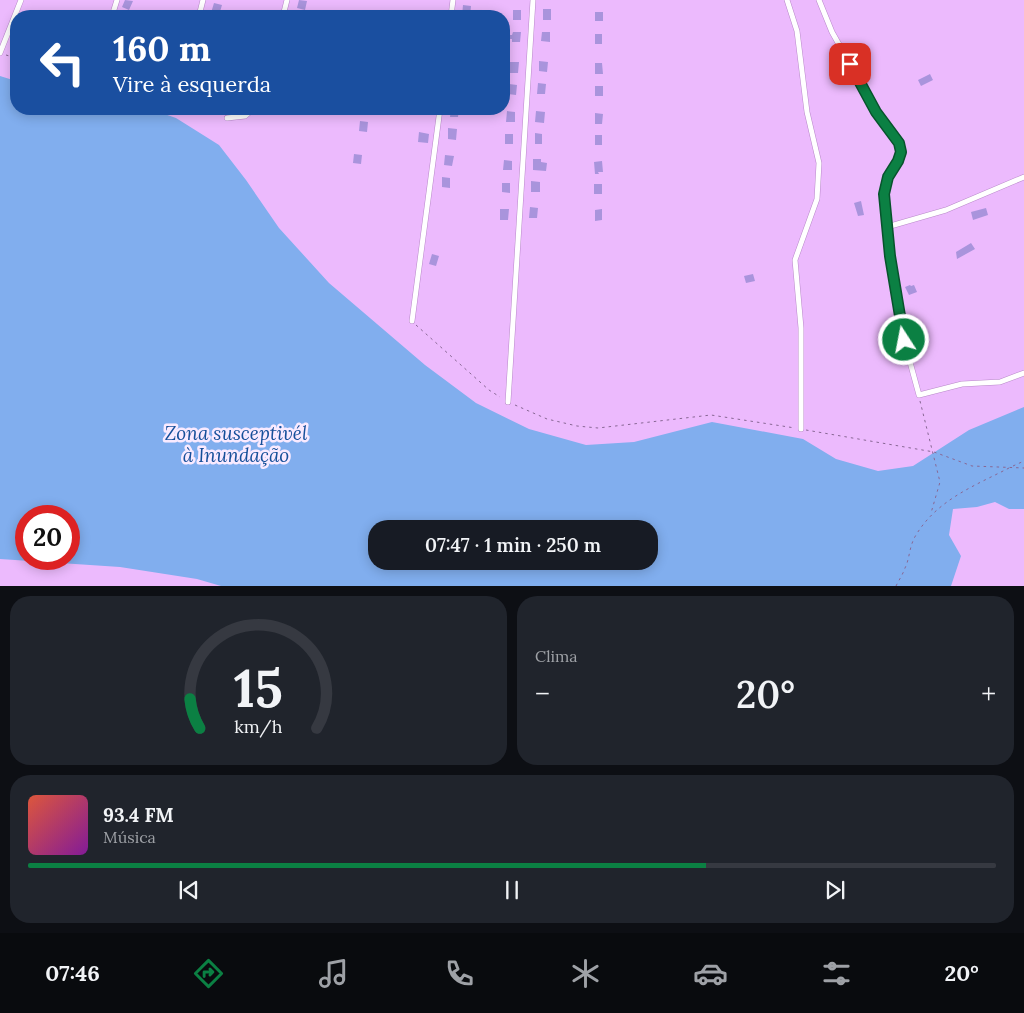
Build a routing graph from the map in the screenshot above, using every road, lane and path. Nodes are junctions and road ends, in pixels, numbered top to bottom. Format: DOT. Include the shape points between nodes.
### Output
graph roads {
  1 [pos="533,0"];
  2 [pos="787,0"];
  3 [pos="819,0"];
  4 [pos="10,29"];
  5 [pos="0,53"];
  6 [pos="221,115"];
  7 [pos="246,115"];
  8 [pos="439,115"];
  9 [pos="227,118"];
  10 [pos="1023,178"];
  11 [pos="1024,185"];
  12 [pos="888,227"];
  13 [pos="412,321"];
  14 [pos="1024,373"];
  15 [pos="918,395"];
  16 [pos="508,402"];
  17 [pos="801,429"];
  18 [pos="934,452"];
  19 [pos="1024,461"];
  20 [pos="1011,467"];
  21 [pos="1024,468"];
  22 [pos="931,514"];
  23 [pos="896,586"];
  1 -- 16 [label="lane"];
  2 -- 17 [label="lane" via="797,31 807,112 819,163 816,199 795,260 801,328"];
  3 -- 12 [label="lane" via="832,32 876,112 899,143 901,152 888,177 884,194"];
  4 -- 5 [label="lane"];
  6 -- 9 [label="path"];
  7 -- 9 [label="lane"];
  8 -- 13 [label="lane"];
  10 -- 11 [label="lane"];
  10 -- 12 [label="lane" via="946,210"];
  12 -- 15 [label="lane" via="898,309"];
  13 -- 16 [label="path" via="489,390"];
  14 -- 15 [label="lane" via="1000,382 962,384"];
  15 -- 18 [label="path"];
  16 -- 17 [label="path" via="547,419 598,428 711,415"];
  17 -- 18 [label="path"];
  18 -- 20 [label="path" via="972,466"];
  18 -- 22 [label="path" via="940,482"];
  19 -- 20 [label="path"];
  20 -- 21 [label="path"];
  20 -- 22 [label="path" via="959,493"];
  22 -- 23 [label="path" via="915,536 906,568"];
}
